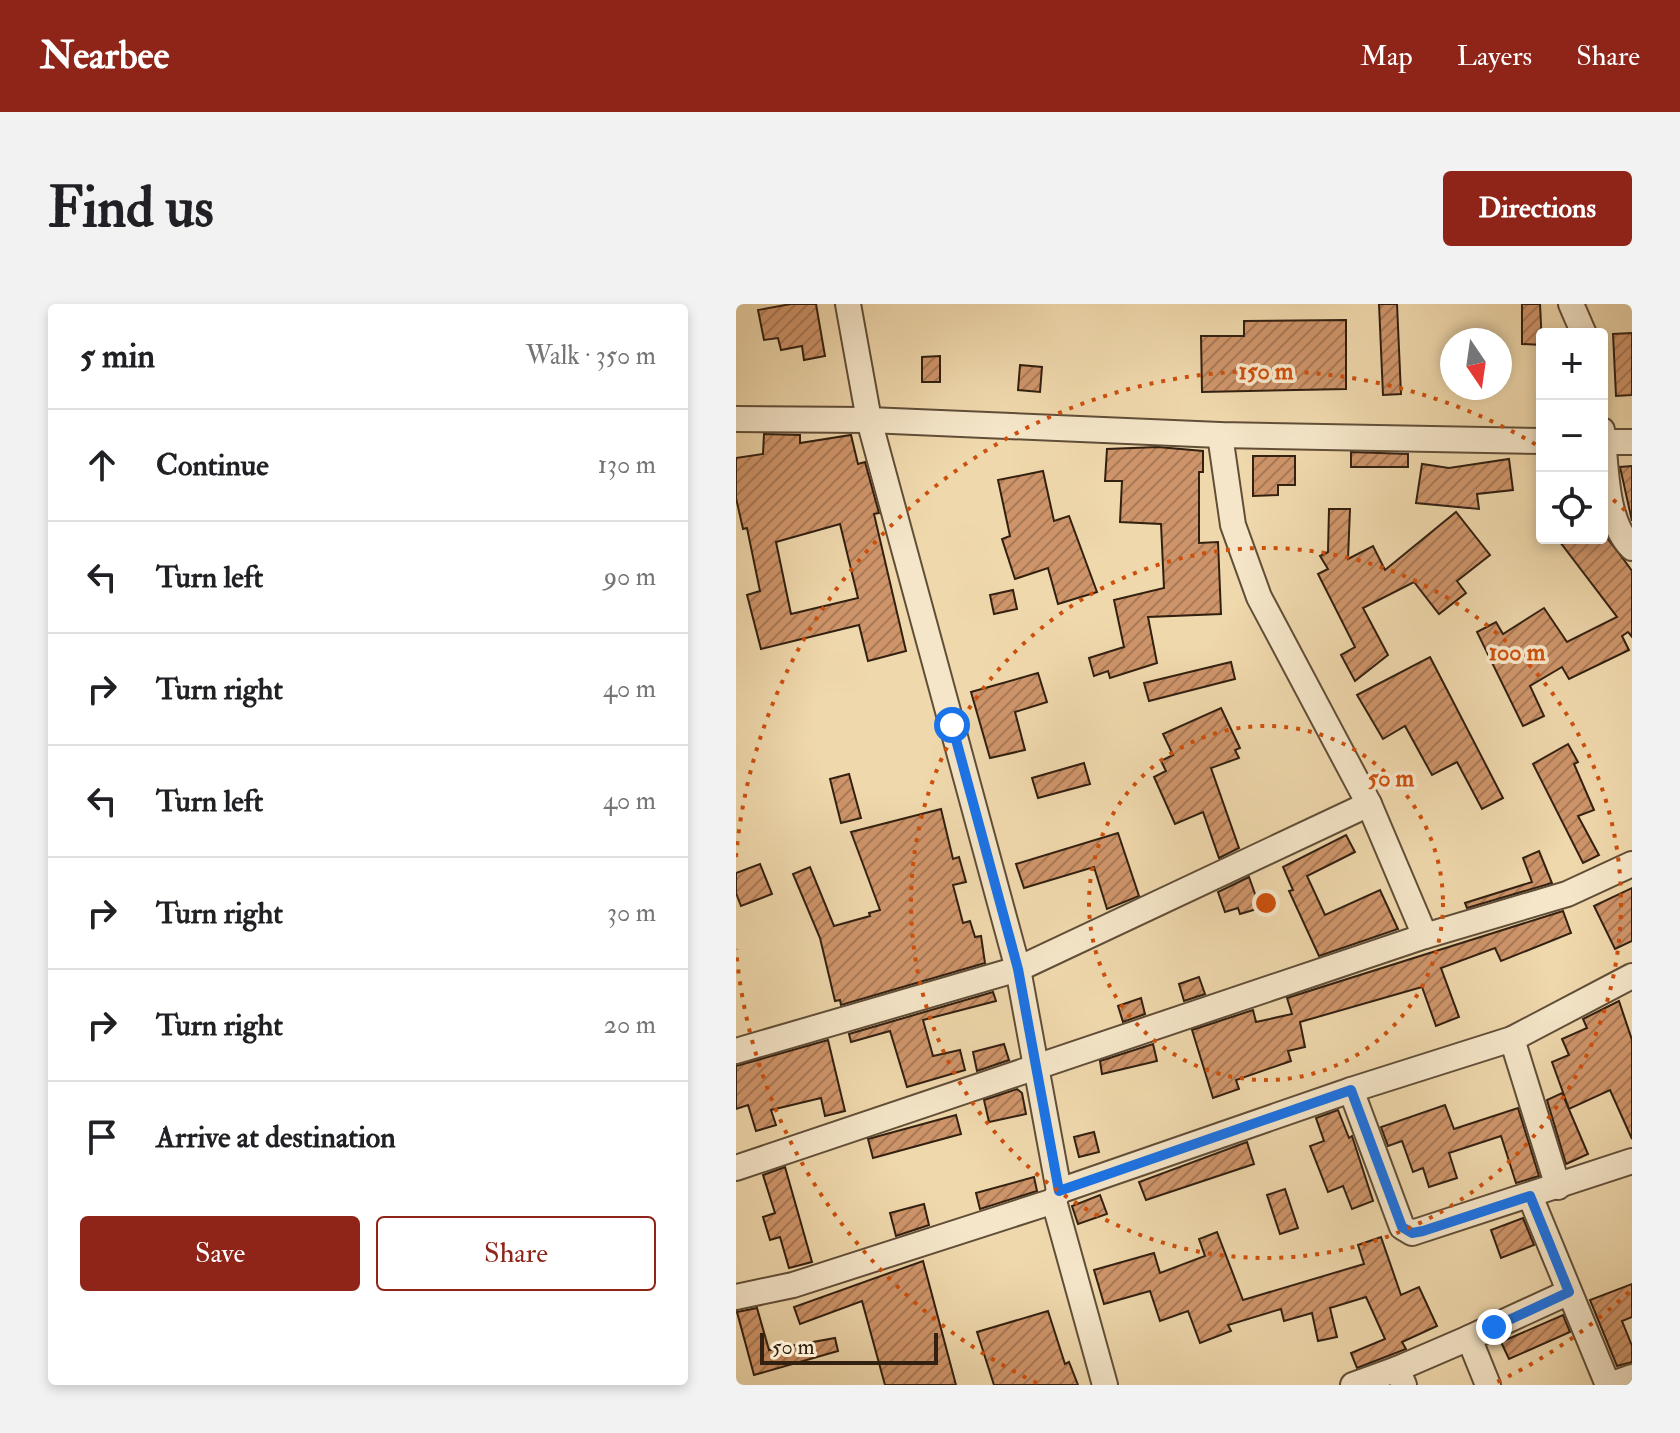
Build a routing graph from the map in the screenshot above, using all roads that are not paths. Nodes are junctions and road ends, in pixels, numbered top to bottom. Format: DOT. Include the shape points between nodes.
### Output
graph roads {
  1 [pos="848,304"];
  2 [pos="1571,304"];
  3 [pos="1581,328"];
  4 [pos="736,419"];
  5 [pos="869,420"];
  6 [pos="1220,435"];
  7 [pos="1608,439"];
  8 [pos="1536,441"];
  9 [pos="1632,442"];
  10 [pos="1607,472"];
  11 [pos="1632,548"];
  12 [pos="1369,804"];
  13 [pos="1632,864"];
  14 [pos="1425,936"];
  15 [pos="1018,969"];
  16 [pos="1631,978"];
  17 [pos="1512,1039"];
  18 [pos="736,1051"];
  19 [pos="1034,1067"];
  20 [pos="1351,1090"];
  21 [pos="1632,1161"];
  22 [pos="736,1168"];
  23 [pos="1558,1187"];
  24 [pos="1057,1196"];
  25 [pos="1530,1196"];
  26 [pos="1569,1292"];
  27 [pos="736,1297"];
  28 [pos="1469,1338"];
  29 [pos="1401,1377"];
  30 [pos="1632,1377"];
  31 [pos="1105,1385"];
  32 [pos="1353,1385"];
  33 [pos="1488,1385"];
  34 [pos="1608,1385"];
  1 -- 5 [label="street"];
  2 -- 3 [label="street"];
  4 -- 5 [label="street"];
  5 -- 6 [label="street"];
  5 -- 15 [label="street"];
  6 -- 8 [label="street"];
  6 -- 12 [label="street" via="1233,525 1259,597"];
  7 -- 9 [label="street"];
  10 -- 11 [label="street" via="1613,514"];
  12 -- 14 [label="street"];
  12 -- 15 [label="street"];
  13 -- 14 [label="street" via="1567,894"];
  14 -- 19 [label="street"];
  15 -- 18 [label="street"];
  15 -- 19 [label="street"];
  16 -- 17 [label="street"];
  17 -- 20 [label="street"];
  17 -- 23 [label="street"];
  19 -- 22 [label="street"];
  19 -- 24 [label="street"];
  20 -- 24 [label="street"];
  20 -- 25 [label="street" via="1402,1227 1412,1233"];
  21 -- 23 [label="street"];
  23 -- 25 [label="street"];
  24 -- 27 [label="street" via="793,1285"];
  24 -- 31 [label="street"];
  25 -- 26 [label="street"];
  26 -- 28 [label="street"];
  26 -- 34 [label="street"];
  28 -- 29 [label="street"];
  28 -- 33 [label="street"];
  29 -- 32 [label="street"];
  30 -- 34 [label="street"];
}
